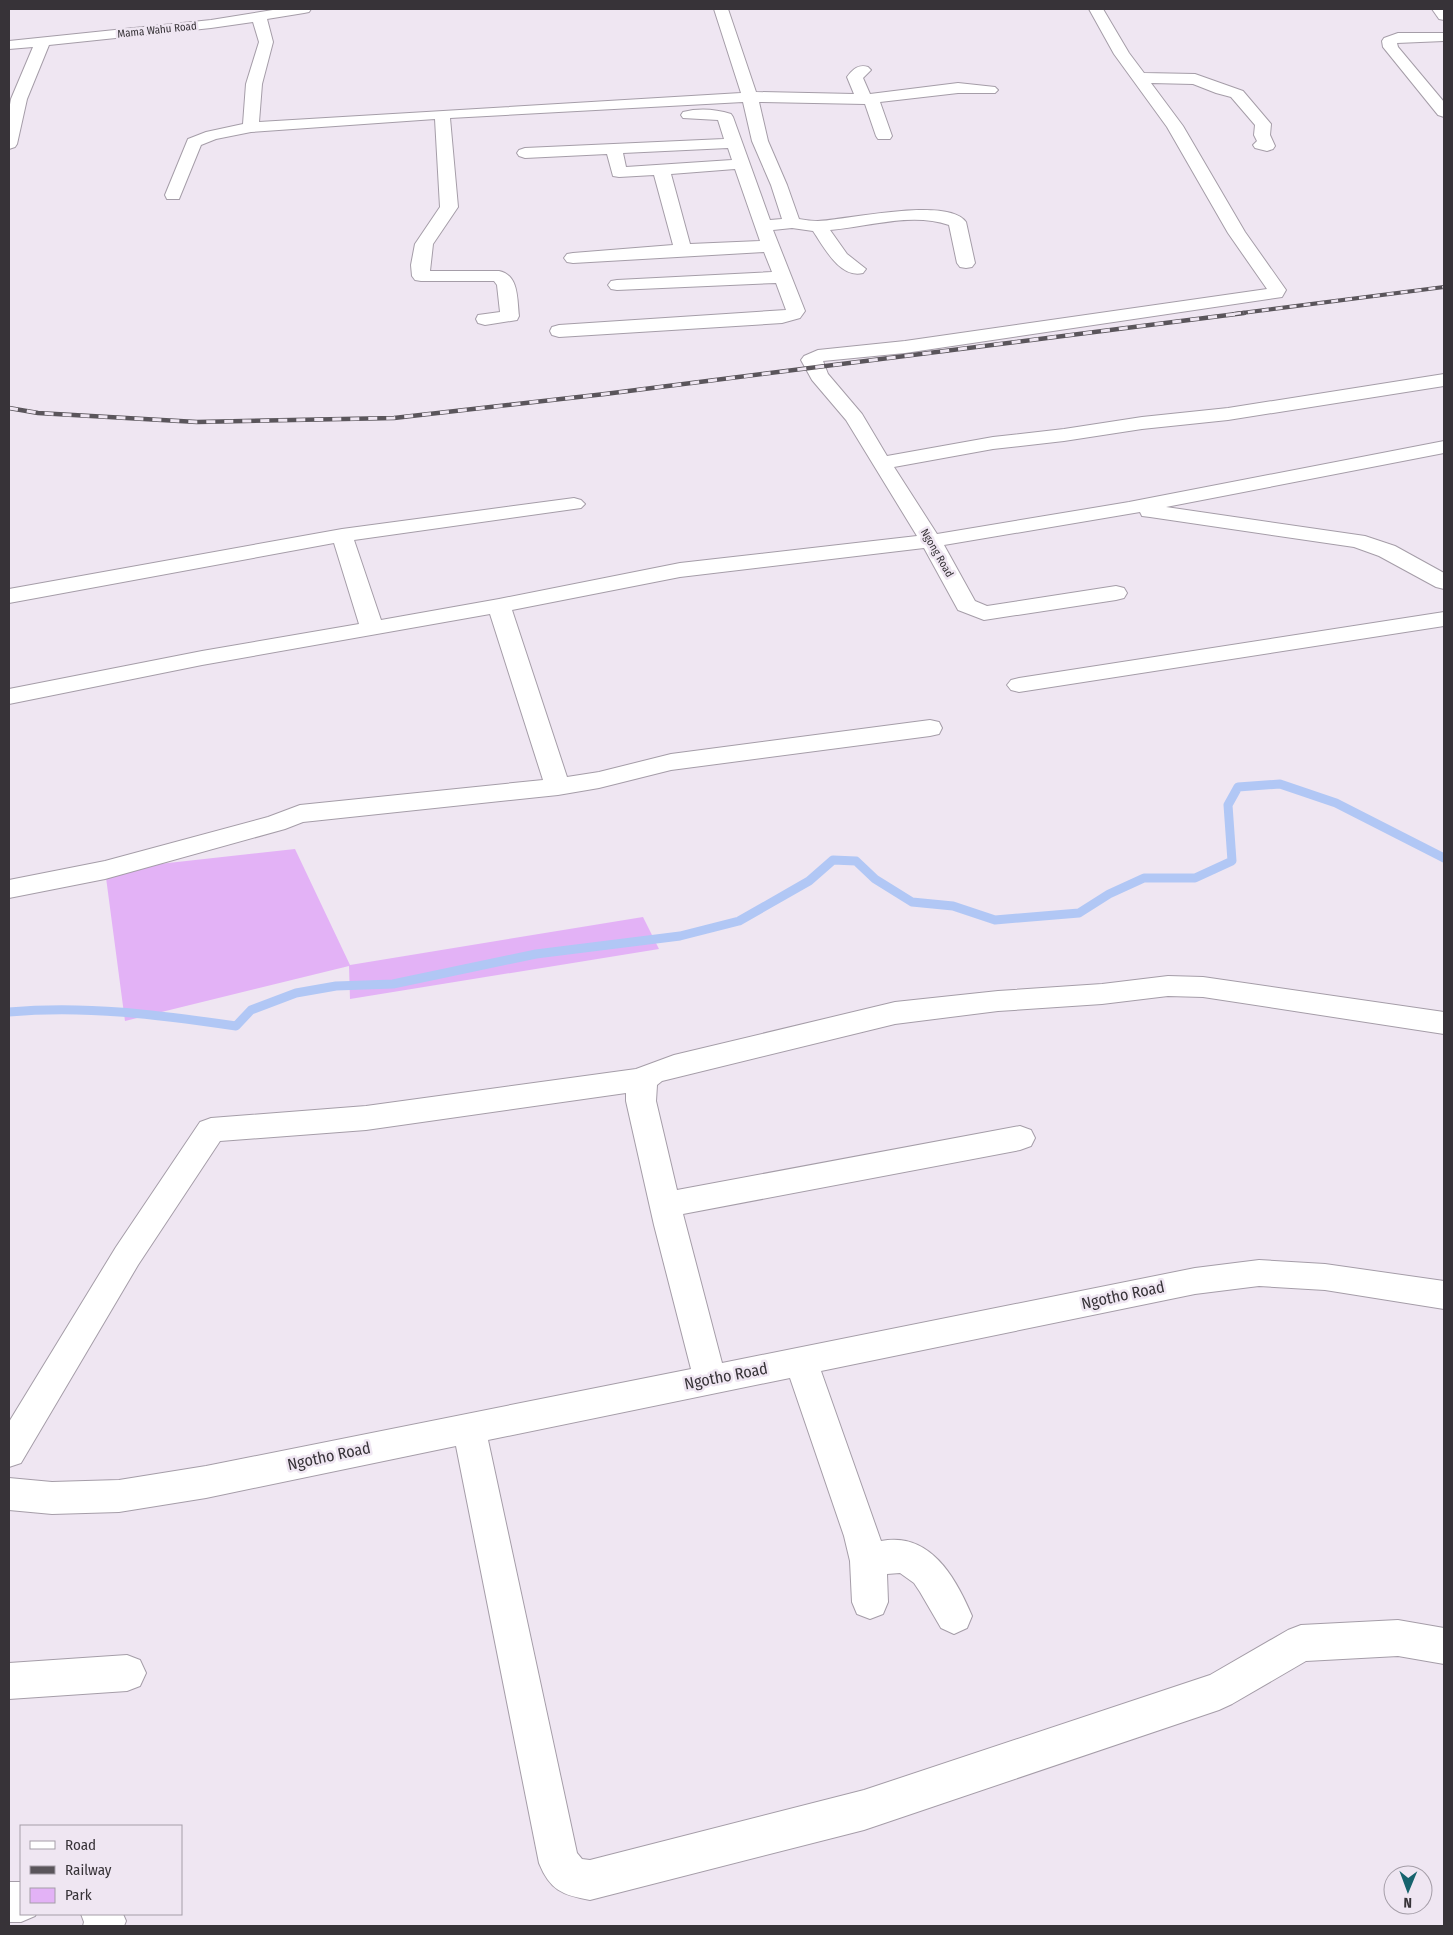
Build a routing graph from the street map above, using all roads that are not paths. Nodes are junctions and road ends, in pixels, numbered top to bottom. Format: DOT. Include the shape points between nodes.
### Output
graph roads {
  1 [pos="304,9"];
  2 [pos="722,9"];
  3 [pos="1096,9"];
  4 [pos="1439,9"];
  5 [pos="259,16"];
  6 [pos="1444,16"];
  7 [pos="1444,37"];
  8 [pos="43,42"];
  9 [pos="9,45"];
  10 [pos="863,70"];
  11 [pos="1141,78"];
  12 [pos="990,90"];
  13 [pos="750,97"];
  14 [pos="868,98"];
  15 [pos="1444,112"];
  16 [pos="442,114"];
  17 [pos="551,120"];
  18 [pos="251,127"];
  19 [pos="884,136"];
  20 [pos="734,143"];
  21 [pos="9,144"];
  22 [pos="1261,145"];
  23 [pos="614,149"];
  24 [pos="525,153"];
  25 [pos="741,164"];
  26 [pos="661,169"];
  27 [pos="173,195"];
  28 [pos="792,223"];
  29 [pos="762,226"];
  30 [pos="818,226"];
  31 [pos="770,246"];
  32 [pos="683,250"];
  33 [pos="573,258"];
  34 [pos="966,262"];
  35 [pos="857,269"];
  36 [pos="783,277"];
  37 [pos="617,285"];
  38 [pos="485,318"];
  39 [pos="559,331"];
  40 [pos="1444,380"];
  41 [pos="1444,447"];
  42 [pos="881,464"];
  43 [pos="574,504"];
  44 [pos="1129,508"];
  45 [pos="342,535"];
  46 [pos="930,541"];
  47 [pos="1444,582"];
  48 [pos="1116,593"];
  49 [pos="9,596"];
  50 [pos="499,606"];
  51 [pos="1444,619"];
  52 [pos="372,628"];
  53 [pos="1019,685"];
  54 [pos="9,697"];
  55 [pos="930,728"];
  56 [pos="558,787"];
  57 [pos="9,889"];
  58 [pos="1444,1023"];
  59 [pos="643,1079"];
  60 [pos="1020,1138"];
  61 [pos="666,1205"];
  62 [pos="1444,1295"];
  63 [pos="801,1361"];
  64 [pos="710,1379"];
  65 [pos="468,1428"];
  66 [pos="9,1452"];
  67 [pos="9,1494"];
  68 [pos="868,1561"];
  69 [pos="870,1602"];
  70 [pos="954,1616"];
  71 [pos="1444,1646"];
  72 [pos="127,1673"];
  73 [pos="9,1681"];
  74 [pos="102,1915"];
  75 [pos="103,1926"];
  1 -- 5 [label="street, Mama Wahu Road"];
  2 -- 13 [label="street"];
  3 -- 11 [label="street" via="1122,54"];
  4 -- 6 [label="street"];
  5 -- 8 [label="street, Mama Wahu Road"];
  5 -- 18 [label="street" via="266,42 254,84"];
  7 -- 15 [label="street" via="1398,37 1389,41 1390,47"];
  8 -- 9 [label="street, Mama Wahu Road"];
  8 -- 21 [label="street" via="20,99"];
  10 -- 14 [label="street" via="855,77"];
  11 -- 22 [label="street" via="1196,79 1238,94 1263,124 1262,135 1267,146"];
  11 -- 42 [label="street, Ngong Road" via="1175,126 1276,293 905,347 818,356 811,360 819,376 855,418"];
  12 -- 14 [label="street" via="958,88"];
  13 -- 14 [label="street"];
  13 -- 16 [label="street"];
  13 -- 28 [label="street" via="760,141"];
  14 -- 19 [label="street"];
  16 -- 18 [label="street"];
  16 -- 38 [label="street" via="448,207 424,244 421,276 499,276 506,284 510,316"];
  17 -- 20 [label="street" via="714,114 725,118"];
  18 -- 27 [label="street" via="194,142"];
  20 -- 23 [label="street"];
  20 -- 25 [label="street"];
  23 -- 24 [label="street"];
  23 -- 26 [label="street" via="619,172"];
  25 -- 26 [label="street"];
  25 -- 29 [label="street"];
  26 -- 32 [label="street"];
  28 -- 29 [label="street"];
  28 -- 30 [label="street"];
  29 -- 31 [label="street"];
  30 -- 34 [label="street" via="904,216 947,217 957,222"];
  30 -- 35 [label="street" via="841,258"];
  31 -- 32 [label="street"];
  31 -- 36 [label="street"];
  32 -- 33 [label="street"];
  36 -- 37 [label="street"];
  36 -- 39 [label="street" via="796,311 788,316"];
  40 -- 42 [label="street" via="1228,414 993,444"];
  41 -- 44 [label="street"];
  42 -- 46 [label="street, Ngong Road"];
  43 -- 45 [label="street"];
  44 -- 46 [label="street"];
  44 -- 47 [label="street" via="1357,541 1387,551"];
  45 -- 49 [label="street"];
  45 -- 52 [label="street"];
  46 -- 48 [label="street, Ngong Road" via="966,605 984,613"];
  46 -- 50 [label="street" via="680,570"];
  50 -- 52 [label="street"];
  50 -- 56 [label="street"];
  51 -- 53 [label="street"];
  52 -- 54 [label="street"];
  55 -- 56 [label="street" via="672,762"];
  56 -- 57 [label="street" via="300,814 105,870"];
  58 -- 59 [label="street" via="1212,988 1168,986 895,1013 674,1066"];
  59 -- 61 [label="street" via="642,1101"];
  59 -- 66 [label="street" via="366,1118 211,1130 126,1256"];
  60 -- 61 [label="street"];
  61 -- 64 [label="street"];
  62 -- 63 [label="street, Ngotho Road" via="1325,1277 1259,1272 1195,1281"];
  63 -- 64 [label="street, Ngotho Road"];
  63 -- 68 [label="street"];
  64 -- 65 [label="street, Ngotho Road"];
  65 -- 67 [label="street, Ngotho Road" via="206,1482 119,1496 52,1498"];
  65 -- 71 [label="street" via="559,1862 572,1876 590,1880 864,1810 1219,1691 1301,1643 1398,1638"];
  68 -- 69 [label="street"];
  68 -- 70 [label="street" via="898,1556 911,1560 938,1586"];
  72 -- 73 [label="street"];
  74 -- 75 [label="street" via="106,1921"];
}
